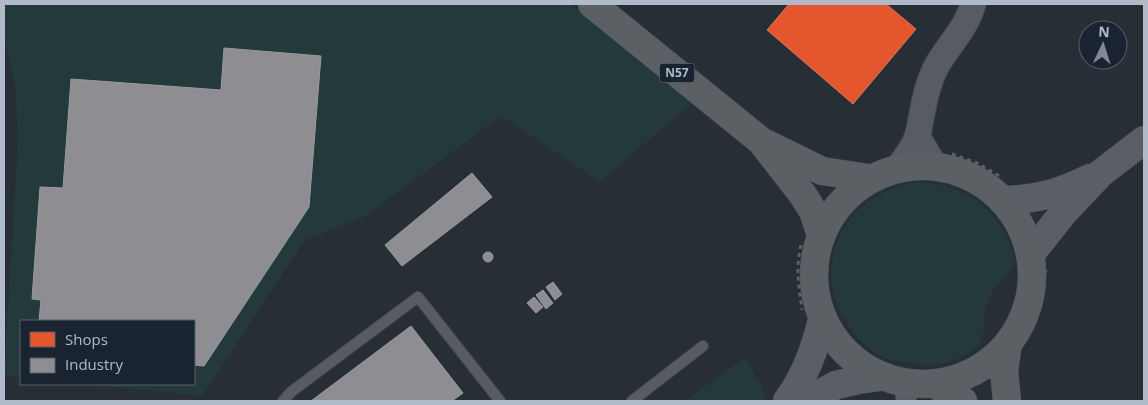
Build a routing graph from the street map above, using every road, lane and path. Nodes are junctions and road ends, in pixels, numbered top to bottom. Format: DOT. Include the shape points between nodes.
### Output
graph roads {
  1 [pos="592,4"];
  2 [pos="973,4"];
  3 [pos="917,136"];
  4 [pos="1144,140"];
  5 [pos="761,141"];
  6 [pos="943,160"];
  7 [pos="898,168"];
  8 [pos="1101,173"];
  9 [pos="868,178"];
  10 [pos="1003,189"];
  11 [pos="811,238"];
  12 [pos="1038,261"];
  13 [pos="812,319"];
  14 [pos="1017,341"];
  15 [pos="703,346"];
  16 [pos="880,377"];
  17 [pos="934,384"];
  18 [pos="906,392"];
  19 [pos="283,401"];
  20 [pos="500,401"];
  21 [pos="632,401"];
  22 [pos="787,401"];
  23 [pos="806,401"];
  24 [pos="963,401"];
  25 [pos="1007,401"];
  1 -- 5 [label="highway, N57"];
  2 -- 3 [label="street" via="966,23 936,67"];
  3 -- 6 [label="street"];
  3 -- 7 [label="street"];
  4 -- 8 [label="main road"];
  5 -- 9 [label="highway, N57" via="822,170"];
  5 -- 11 [label="highway, N57" via="813,211"];
  6 -- 7 [label="highway"];
  6 -- 10 [label="highway" via="986,185"];
  6 -- 10 [label="path" via="976,163"];
  7 -- 9 [label="highway"];
  8 -- 10 [label="main road" via="1075,186 1026,200"];
  8 -- 12 [label="main road" via="1064,212"];
  9 -- 11 [label="highway" via="847,196"];
  10 -- 12 [label="highway"];
  11 -- 13 [label="highway" via="817,306"];
  11 -- 13 [label="path" via="798,260 798,286"];
  12 -- 14 [label="highway"];
  12 -- 14 [label="path" via="1039,311"];
  13 -- 16 [label="highway" via="841,348"];
  13 -- 22 [label="main road" via="811,356"];
  14 -- 17 [label="highway" via="967,375"];
  14 -- 25 [label="highway" via="1004,371"];
  15 -- 21 [label="lane"];
  16 -- 18 [label="highway"];
  16 -- 23 [label="main road" via="836,385"];
  17 -- 18 [label="highway"];
  17 -- 24 [label="highway"];
  19 -- 20 [label="lane" via="290,392 418,297"];
}
